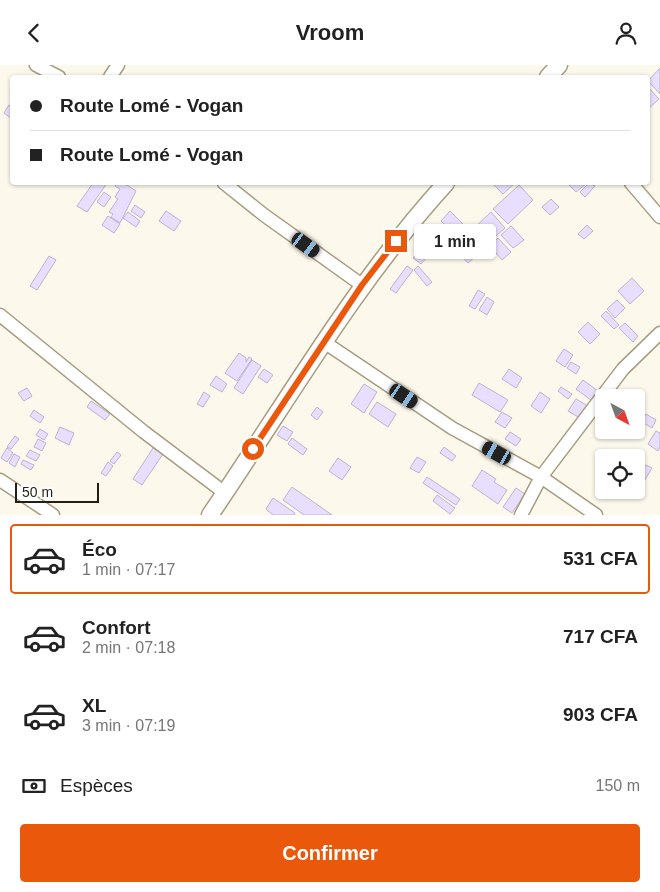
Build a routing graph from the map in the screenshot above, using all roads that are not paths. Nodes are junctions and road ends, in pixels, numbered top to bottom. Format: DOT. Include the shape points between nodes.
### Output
graph roads {
  1 [pos="36,65"];
  2 [pos="559,65"];
  3 [pos="55,75"];
  4 [pos="550,75"];
  5 [pos="226,185"];
  6 [pos="444,185"];
  7 [pos="633,185"];
  8 [pos="660,217"];
  9 [pos="362,285"];
  10 [pos="0,315"];
  11 [pos="660,333"];
  12 [pos="324,342"];
  13 [pos="542,477"];
  14 [pos="0,480"];
  15 [pos="225,493"];
  16 [pos="53,515"];
  17 [pos="210,515"];
  18 [pos="521,515"];
  19 [pos="596,515"];
  1 -- 3 [label="street"];
  2 -- 4 [label="main road"];
  5 -- 9 [label="street"];
  6 -- 9 [label="main road"];
  7 -- 8 [label="street"];
  9 -- 12 [label="main road"];
  10 -- 15 [label="street"];
  11 -- 13 [label="street" via="622,369"];
  12 -- 13 [label="street" via="452,428"];
  12 -- 15 [label="main road"];
  13 -- 18 [label="street"];
  13 -- 19 [label="street"];
  14 -- 16 [label="street"];
  15 -- 17 [label="main road"];
}
